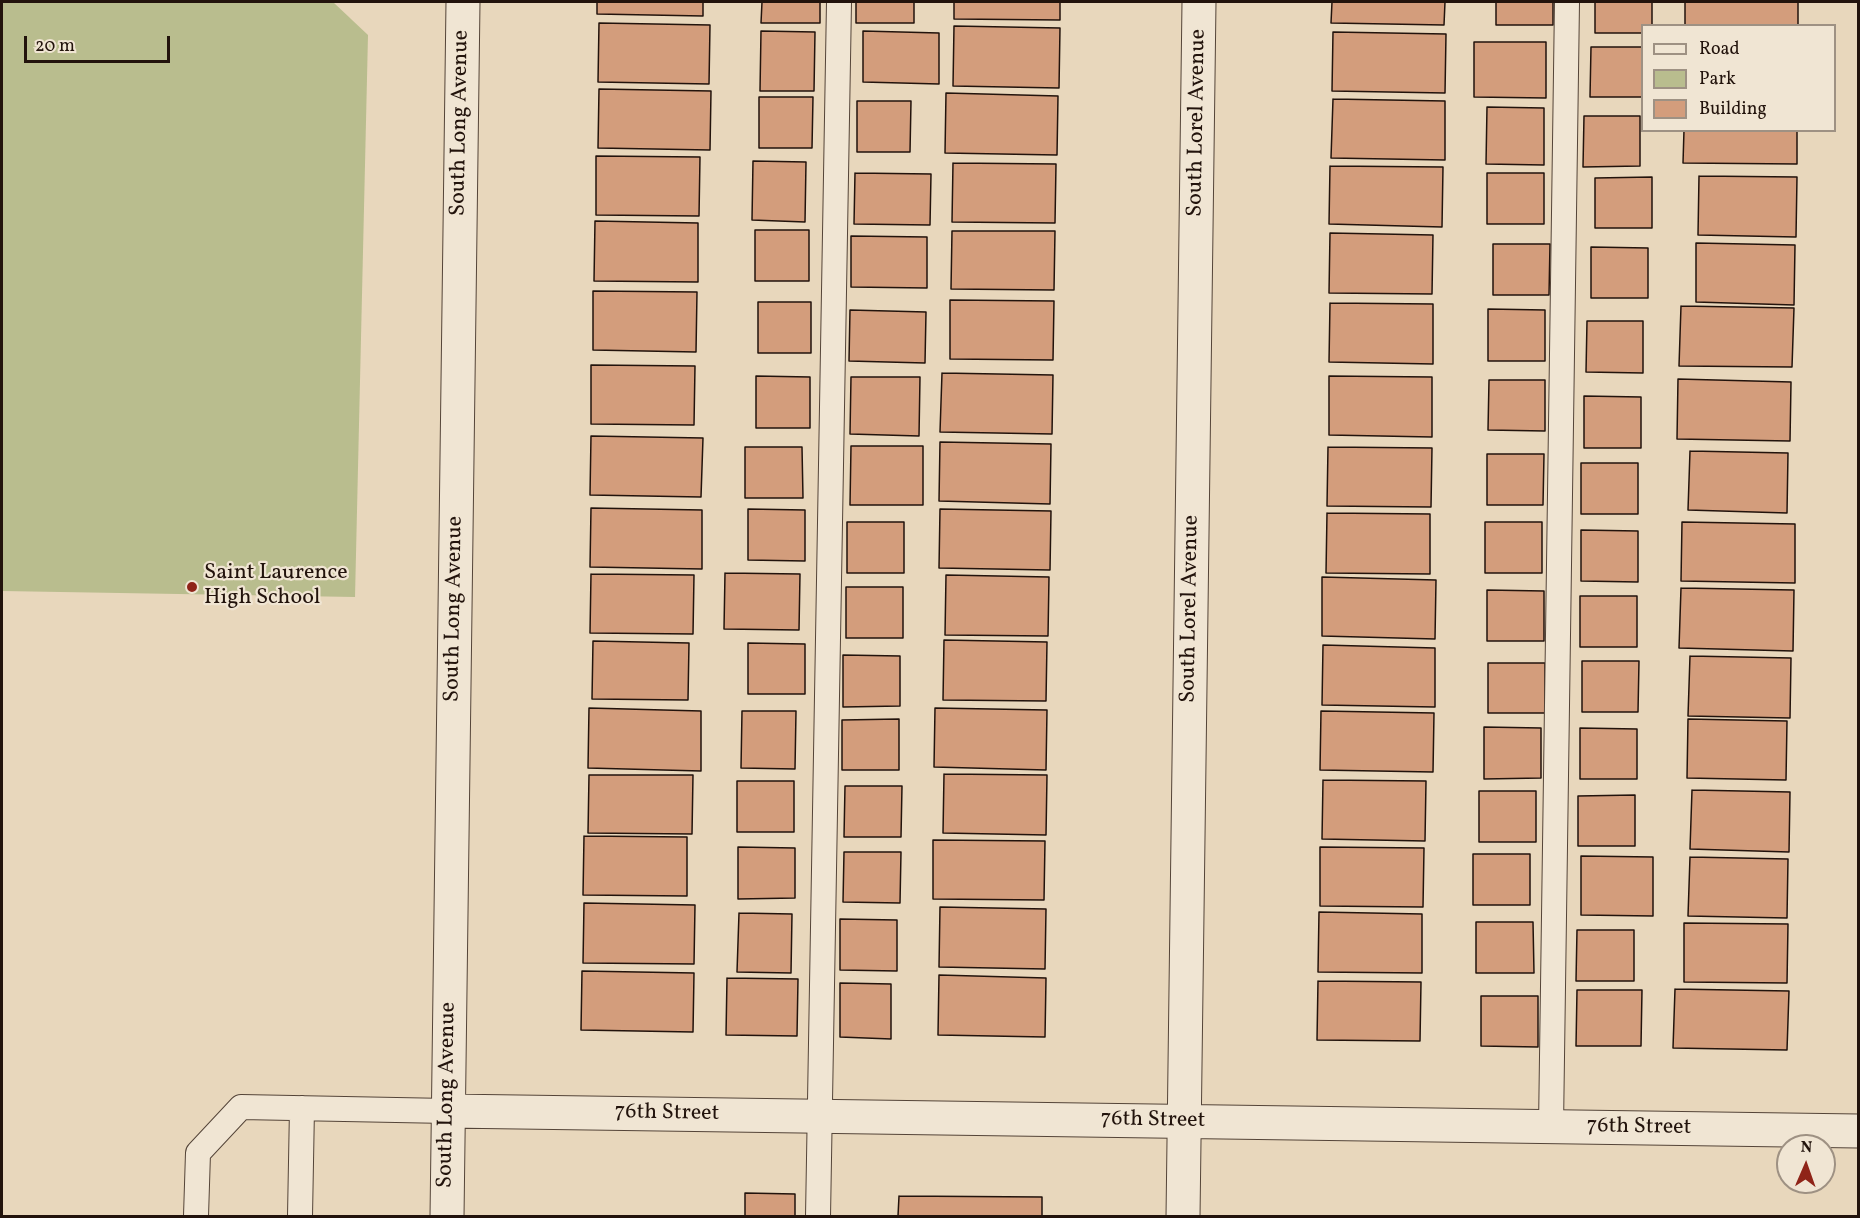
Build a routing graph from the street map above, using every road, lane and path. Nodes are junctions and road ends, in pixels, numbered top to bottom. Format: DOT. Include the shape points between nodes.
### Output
graph roads {
  1 [pos="463,2"];
  2 [pos="839,2"];
  3 [pos="1199,2"];
  4 [pos="1567,2"];
  5 [pos="302,1108"];
  6 [pos="448,1111"];
  7 [pos="820,1117"];
  8 [pos="1184,1121"];
  9 [pos="1551,1127"];
  10 [pos="1858,1131"];
  11 [pos="196,1216"];
  12 [pos="300,1216"];
  13 [pos="447,1216"];
  14 [pos="818,1216"];
  15 [pos="1183,1216"];
  1 -- 6 [label="street, South Long Avenue"];
  2 -- 7 [label="lane"];
  3 -- 8 [label="street, South Lorel Avenue"];
  4 -- 9 [label="lane"];
  5 -- 6 [label="lane"];
  5 -- 11 [label="lane" via="241,1107 198,1153"];
  5 -- 12 [label="lane"];
  6 -- 7 [label="street, 76th Street"];
  6 -- 13 [label="street, South Long Avenue"];
  7 -- 8 [label="street, 76th Street"];
  7 -- 14 [label="lane"];
  8 -- 9 [label="street, 76th Street"];
  8 -- 15 [label="street, South Lorel Avenue"];
  9 -- 10 [label="street, 76th Street"];
}
